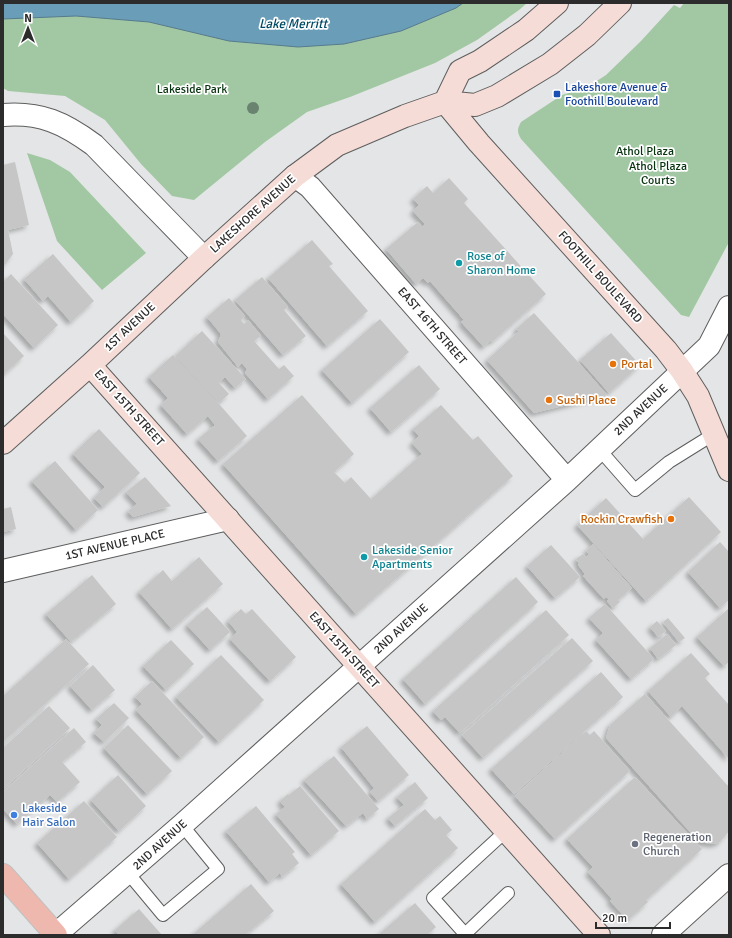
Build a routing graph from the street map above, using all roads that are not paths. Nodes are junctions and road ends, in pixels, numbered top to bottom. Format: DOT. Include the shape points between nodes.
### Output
graph roads {
  1 [pos="557,3"];
  2 [pos="620,3"];
  3 [pos="445,102"];
  4 [pos="3,115"];
  5 [pos="295,176"];
  6 [pos="204,258"];
  7 [pos="729,307"];
  8 [pos="90,364"];
  9 [pos="682,371"];
  10 [pos="714,434"];
  11 [pos="3,443"];
  12 [pos="599,450"];
  13 [pos="729,470"];
  14 [pos="567,480"];
  15 [pos="228,518"];
  16 [pos="3,571"];
  17 [pos="359,667"];
  18 [pos="182,825"];
  19 [pos="506,831"];
  20 [pos="128,873"];
  21 [pos="3,875"];
  22 [pos="729,875"];
  23 [pos="508,893"];
  24 [pos="465,934"];
  25 [pos="56,935"];
  26 [pos="599,935"];
  27 [pos="663,935"];
  1 -- 3 [label="main road" via="526,30 480,61 460,71"];
  2 -- 3 [label="main road, LAKESHORE AVENUE" via="587,35 550,64 497,96 475,105"];
  3 -- 5 [label="main road, LAKESHORE AVENUE" via="337,145"];
  3 -- 9 [label="main road, FOOTHILL BOULEVARD" via="478,143 666,350"];
  4 -- 6 [label="street, LAKESHORE AVENUE" via="37,117 58,122 75,131 94,145"];
  5 -- 6 [label="main road, LAKESHORE AVENUE"];
  5 -- 14 [label="street, EAST 16TH STREET" via="310,187"];
  6 -- 8 [label="main road, 1ST AVENUE"];
  7 -- 9 [label="street, 2ND AVENUE" via="709,346"];
  8 -- 11 [label="main road, 1ST AVENUE"];
  8 -- 15 [label="main road, EAST 15TH STREET"];
  9 -- 10 [label="main road, FOOTHILL BOULEVARD" via="698,396"];
  9 -- 12 [label="street, 2ND AVENUE"];
  10 -- 12 [label="lane" via="669,462 635,490"];
  10 -- 13 [label="main road, FOOTHILL BOULEVARD"];
  12 -- 14 [label="street, 2ND AVENUE"];
  14 -- 17 [label="street, 2ND AVENUE"];
  15 -- 16 [label="street, 1ST AVENUE PLACE"];
  15 -- 17 [label="main road, EAST 15TH STREET"];
  17 -- 18 [label="street, 2ND AVENUE"];
  17 -- 19 [label="main road, EAST 15TH STREET"];
  18 -- 20 [label="street, 2ND AVENUE"];
  18 -- 20 [label="lane" via="218,869 162,915"];
  19 -- 24 [label="lane" via="434,898"];
  19 -- 26 [label="main road, EAST 15TH STREET"];
  20 -- 25 [label="street, 2ND AVENUE"];
  21 -- 25 [label="main road"];
  22 -- 27 [label="street"];
  23 -- 24 [label="lane"];
}
